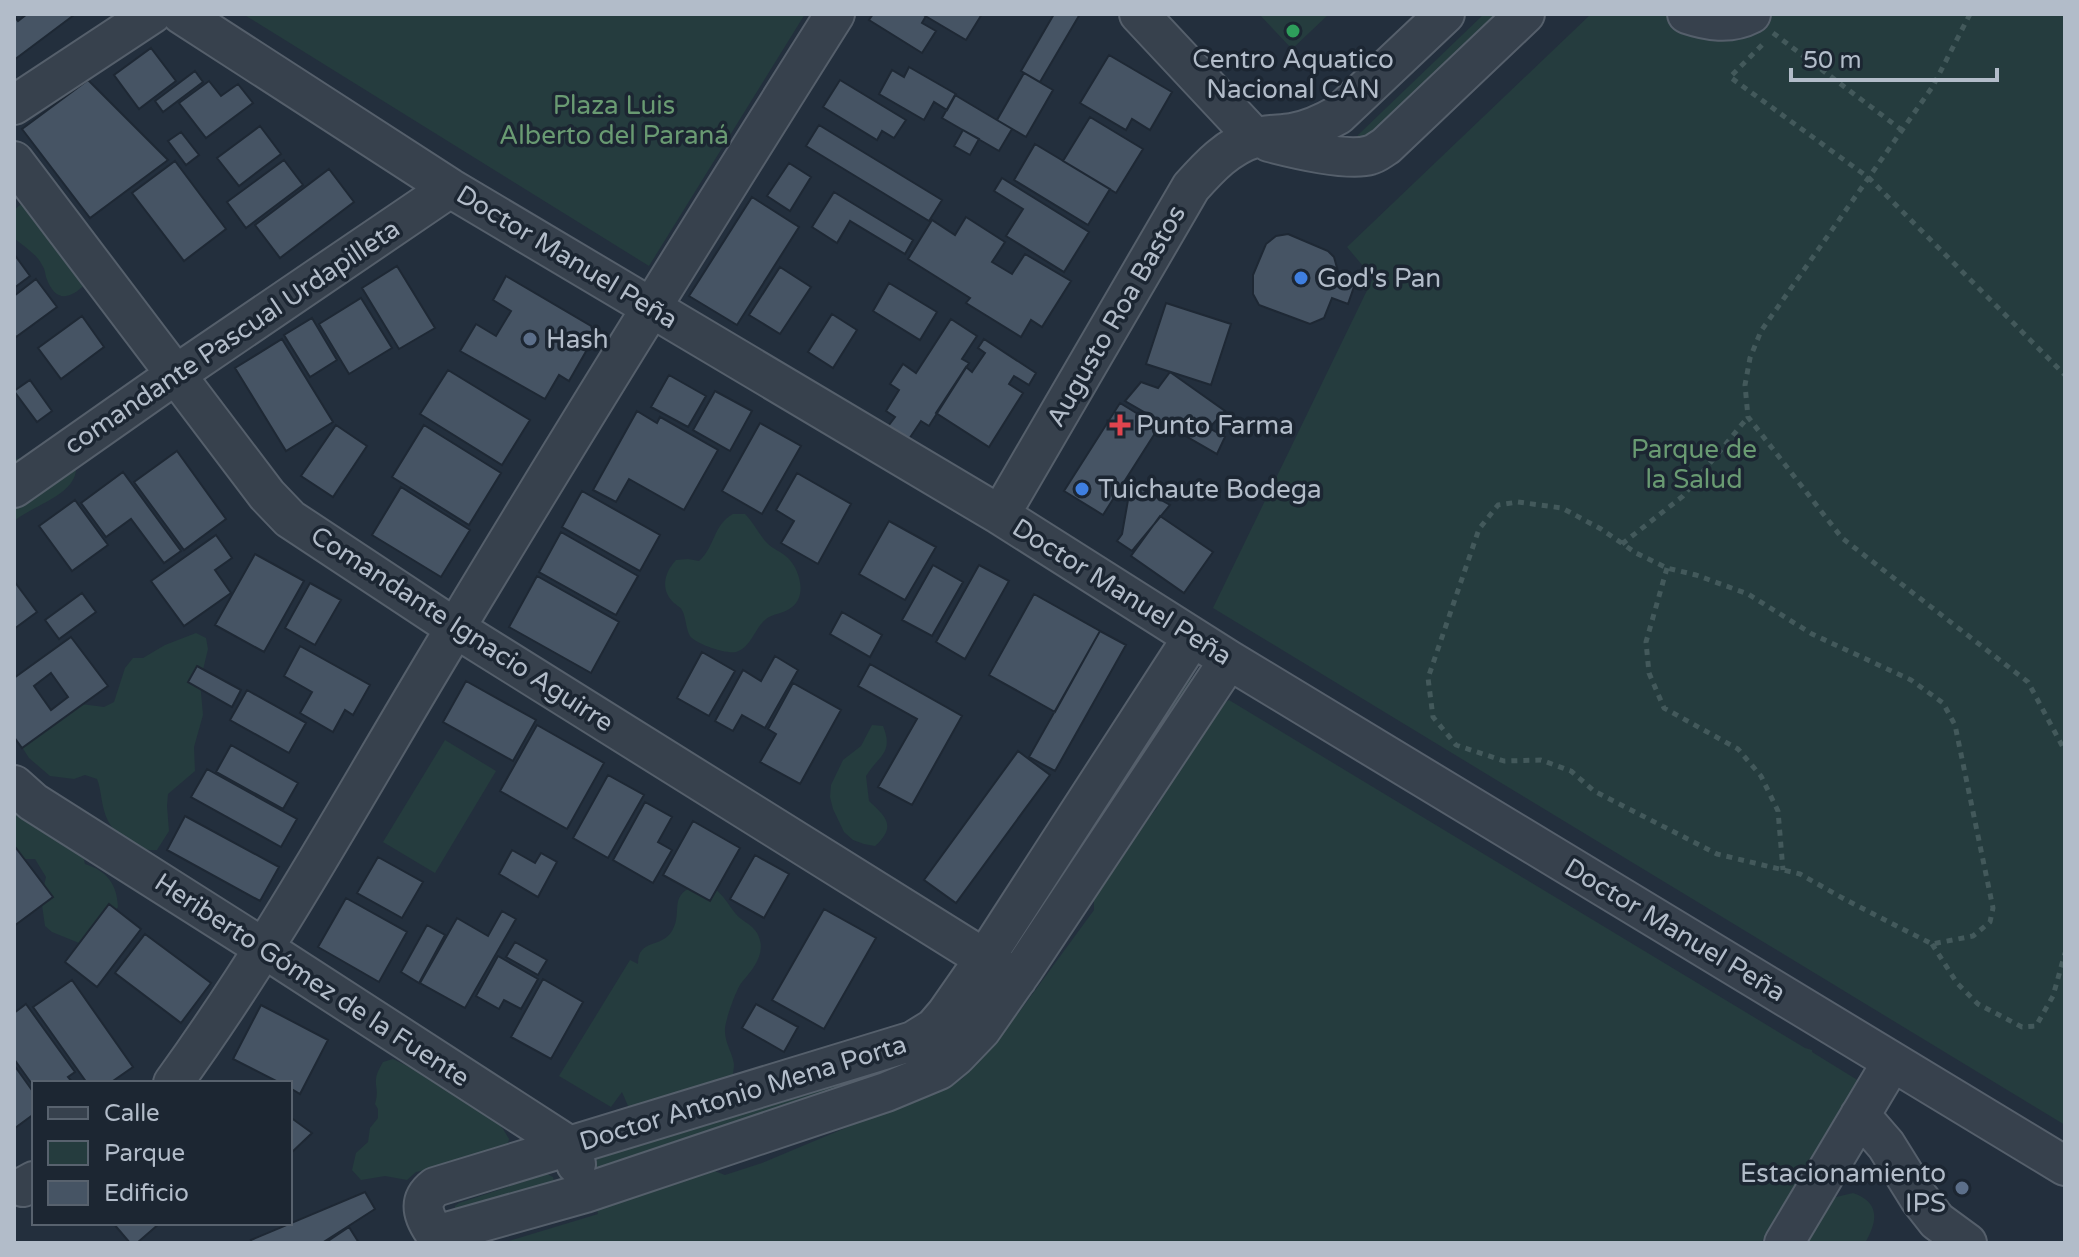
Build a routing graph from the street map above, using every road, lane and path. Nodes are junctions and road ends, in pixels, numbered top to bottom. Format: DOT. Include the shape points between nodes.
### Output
graph roads {
  1 [pos="152,14"];
  2 [pos="181,14"];
  3 [pos="835,14"];
  4 [pos="1139,14"];
  5 [pos="1445,14"];
  6 [pos="1525,14"];
  7 [pos="1970,14"];
  8 [pos="1730,20"];
  9 [pos="14,105"];
  10 [pos="1903,131"];
  11 [pos="1255,138"];
  12 [pos="14,161"];
  13 [pos="1869,178"];
  14 [pos="450,188"];
  15 [pos="650,307"];
  16 [pos="175,375"];
  17 [pos="2065,375"];
  18 [pos="1748,417"];
  19 [pos="14,488"];
  20 [pos="1000,515"];
  21 [pos="1622,544"];
  22 [pos="1667,568"];
  23 [pos="455,628"];
  24 [pos="1192,638"];
  25 [pos="1229,660"];
  26 [pos="2065,751"];
  27 [pos="14,785"];
  28 [pos="1783,870"];
  29 [pos="1932,944"];
  30 [pos="265,949"];
  31 [pos="2065,953"];
  32 [pos="985,958"];
  33 [pos="1017,979"];
  34 [pos="1892,1062"];
  35 [pos="174,1081"];
  36 [pos="1860,1115"];
  37 [pos="571,1147"];
  38 [pos="2065,1166"];
  39 [pos="585,1193"];
  40 [pos="439,1239"];
  41 [pos="1784,1243"];
  42 [pos="1967,1243"];
  1 -- 9 [label="street"];
  2 -- 14 [label="street, Doctor Manuel Peña"];
  3 -- 15 [label="street"];
  4 -- 11 [label="street"];
  5 -- 11 [label="street" via="1338,115 1295,132"];
  6 -- 11 [label="street" via="1386,146 1369,156 1303,152"];
  7 -- 10 [label="path"];
  8 -- 10 [label="path"];
  8 -- 13 [label="path" via="1730,77"];
  10 -- 13 [label="path"];
  11 -- 20 [label="street, Augusto Roa Bastos" via="1227,152 1191,187"];
  12 -- 16 [label="street, Comandante Ignacio Aguirre"];
  13 -- 17 [label="path"];
  13 -- 18 [label="path" via="1761,331 1745,385"];
  14 -- 15 [label="street, Doctor Manuel Peña"];
  14 -- 16 [label="street, comandante Pascual Urdapilleta"];
  15 -- 20 [label="street, Doctor Manuel Peña"];
  15 -- 23 [label="street"];
  16 -- 19 [label="street, comandante Pascual Urdapilleta"];
  16 -- 23 [label="street, Comandante Ignacio Aguirre" via="290,519"];
  18 -- 21 [label="path" via="1683,496"];
  18 -- 26 [label="path" via="1842,538 2028,682"];
  20 -- 24 [label="street, Doctor Manuel Peña"];
  21 -- 22 [label="path"];
  21 -- 28 [label="path" via="1562,508 1498,505 1479,529 1428,678 1433,717 1456,745 1504,761 1541,760 1571,771 1594,791 1717,854"];
  22 -- 28 [label="path" via="1646,642 1649,673 1664,708 1738,749 1761,776 1778,811"];
  22 -- 29 [label="path" via="1748,594 1812,634 1911,680 1943,703 1955,725 1993,908 1990,922 1973,936"];
  23 -- 30 [label="street"];
  23 -- 32 [label="street, Comandante Ignacio Aguirre"];
  24 -- 25 [label="street, Doctor Manuel Peña"];
  24 -- 32 [label="street, Doctor Antonio Mena Porta"];
  25 -- 33 [label="street"];
  25 -- 34 [label="street, Doctor Manuel Peña"];
  27 -- 30 [label="street, Heriberto Gómez de la Fuente"];
  28 -- 29 [label="path"];
  29 -- 31 [label="path" via="1978,1004 2022,1027 2036,1026 2048,1006"];
  30 -- 35 [label="street"];
  30 -- 37 [label="street, Heriberto Gómez de la Fuente"];
  32 -- 33 [label="street, Comandante Ignacio Aguirre"];
  32 -- 37 [label="street, Doctor Antonio Mena Porta" via="934,1028 913,1041"];
  33 -- 39 [label="street" via="981,1030 939,1070"];
  34 -- 36 [label="street"];
  34 -- 38 [label="street, Doctor Manuel Peña"];
  36 -- 41 [label="street"];
  36 -- 42 [label="street" via="1937,1221"];
  37 -- 39 [label="street"];
  37 -- 40 [label="street, Doctor Antonio Mena Porta" via="435,1187 423,1203"];
  39 -- 40 [label="street"];
}
